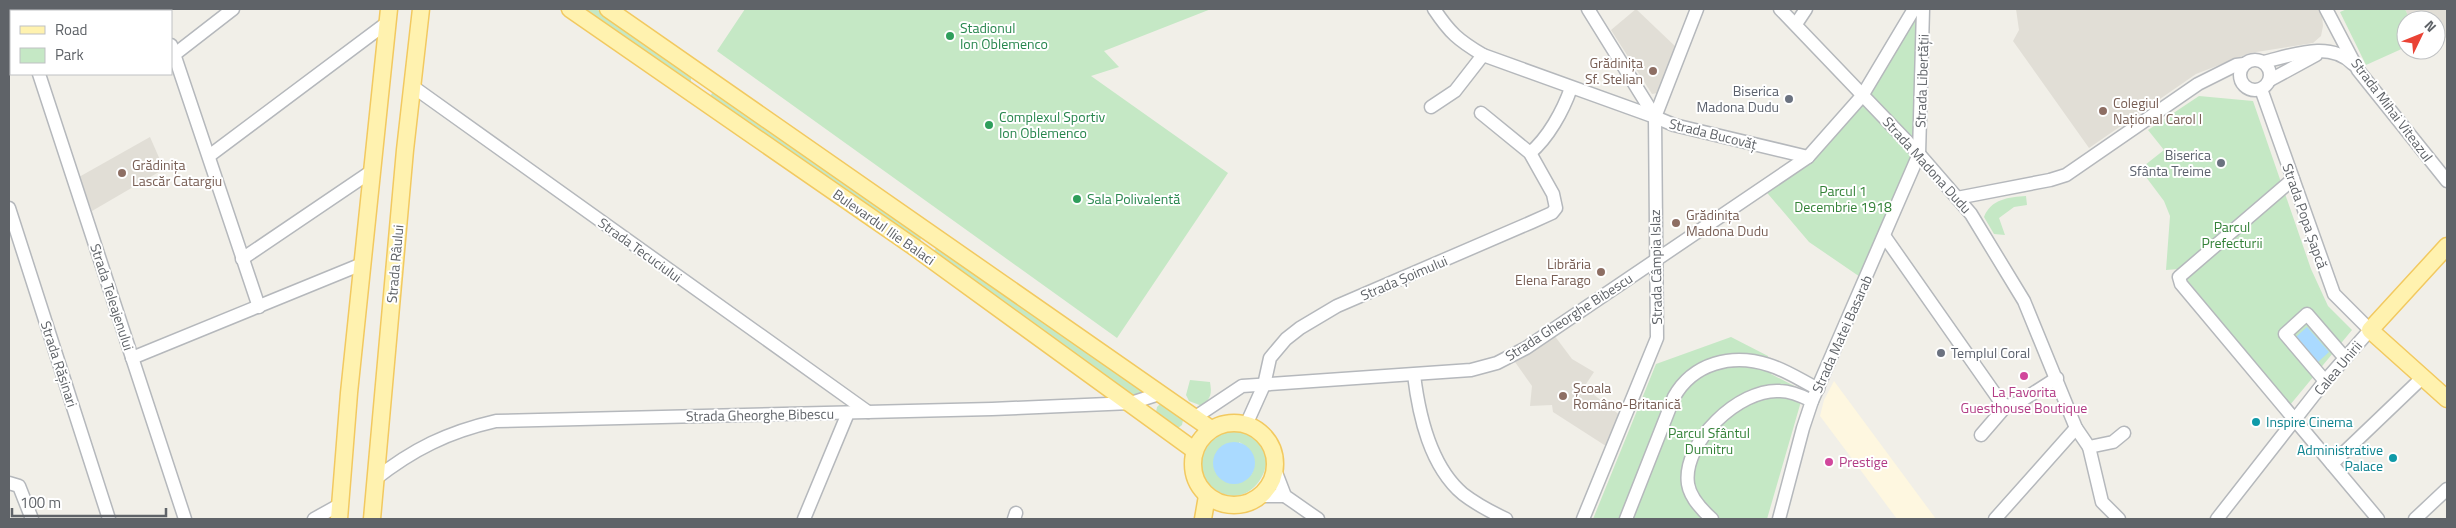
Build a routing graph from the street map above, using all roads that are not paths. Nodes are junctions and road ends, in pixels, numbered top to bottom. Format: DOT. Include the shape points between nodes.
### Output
graph roads {
  1 [pos="233,9"];
  2 [pos="422,9"];
  3 [pos="570,9"];
  4 [pos="608,9"];
  5 [pos="1434,9"];
  6 [pos="1588,9"];
  7 [pos="1697,9"];
  8 [pos="1780,9"];
  9 [pos="1806,9"];
  10 [pos="1914,9"];
  11 [pos="1924,9"];
  12 [pos="2326,9"];
  13 [pos="389,16"];
  14 [pos="1796,24"];
  15 [pos="2339,36"];
  16 [pos="173,49"];
  17 [pos="2326,50"];
  18 [pos="1483,55"];
  19 [pos="2264,62"];
  20 [pos="2244,64"];
  21 [pos="2358,70"];
  22 [pos="39,75"];
  23 [pos="2270,80"];
  24 [pos="2242,82"];
  25 [pos="2198,84"];
  26 [pos="412,86"];
  27 [pos="1571,88"];
  28 [pos="2261,89"];
  29 [pos="1862,96"];
  30 [pos="1431,107"];
  31 [pos="1480,113"];
  32 [pos="1655,117"];
  33 [pos="1530,154"];
  34 [pos="1919,154"];
  35 [pos="209,156"];
  36 [pos="1808,157"];
  37 [pos="372,171"];
  38 [pos="2293,180"];
  39 [pos="2447,181"];
  40 [pos="1957,198"];
  41 [pos="9,208"];
  42 [pos="925,231"];
  43 [pos="1885,237"];
  44 [pos="2447,246"];
  45 [pos="914,247"];
  46 [pos="242,259"];
  47 [pos="1654,262"];
  48 [pos="362,264"];
  49 [pos="259,307"];
  50 [pos="2370,330"];
  51 [pos="132,358"];
  52 [pos="2345,358"];
  53 [pos="1414,375"];
  54 [pos="2057,378"];
  55 [pos="2423,378"];
  56 [pos="2325,381"];
  57 [pos="1264,385"];
  58 [pos="1818,389"];
  59 [pos="1159,394"];
  60 [pos="2447,399"];
  61 [pos="1812,401"];
  62 [pos="1131,403"];
  63 [pos="2006,406"];
  64 [pos="868,412"];
  65 [pos="1144,412"];
  66 [pos="848,413"];
  67 [pos="1194,418"];
  68 [pos="2294,420"];
  69 [pos="1246,424"];
  70 [pos="2076,428"];
  71 [pos="1211,429"];
  72 [pos="2124,434"];
  73 [pos="1981,435"];
  74 [pos="2089,447"];
  75 [pos="1194,450"];
  76 [pos="2332,464"];
  77 [pos="1275,470"];
  78 [pos="374,480"];
  79 [pos="9,483"];
  80 [pos="2447,489"];
  81 [pos="1207,496"];
  82 [pos="1260,496"];
  83 [pos="1285,496"];
  84 [pos="340,512"];
  85 [pos="1235,512"];
  86 [pos="1782,517"];
  87 [pos="32,519"];
  88 [pos="109,519"];
  89 [pos="185,519"];
  90 [pos="314,519"];
  91 [pos="372,519"];
  92 [pos="804,519"];
  93 [pos="1203,519"];
  94 [pos="1318,519"];
  95 [pos="1506,519"];
  96 [pos="1583,519"];
  97 [pos="1626,519"];
  98 [pos="1712,519"];
  99 [pos="1995,519"];
  100 [pos="2119,519"];
  101 [pos="2217,519"];
  102 [pos="2378,519"];
  103 [pos="2415,519"];
  1 -- 16 [label="street"];
  2 -- 26 [label="main road, Strada Râului"];
  3 -- 45 [label="main road, Bulevardul Ilie Balaci"];
  4 -- 42 [label="main road, Bulevardul Ilie Balaci"];
  5 -- 18 [label="street" via="1458,40"];
  6 -- 32 [label="street, Strada Bucovăț"];
  7 -- 32 [label="street, Strada Câmpia Islaz"];
  8 -- 14 [label="street, Strada Madona Dudu"];
  9 -- 14 [label="street"];
  10 -- 29 [label="street, Strada Gheorghe Bibescu"];
  11 -- 34 [label="street, Strada Libertății"];
  12 -- 15 [label="street, Strada Mihai Viteazul"];
  13 -- 35 [label="street"];
  13 -- 37 [label="main road"];
  14 -- 29 [label="street, Strada Madona Dudu"];
  15 -- 17 [label="street"];
  15 -- 21 [label="street, Strada Mihai Viteazul"];
  16 -- 35 [label="street"];
  17 -- 19 [label="street"];
  17 -- 21 [label="street" via="2343,56"];
  17 -- 23 [label="street"];
  18 -- 27 [label="street"];
  18 -- 30 [label="street" via="1455,91"];
  19 -- 20 [label="street" via="2250,60"];
  19 -- 23 [label="street" via="2270,70"];
  20 -- 24 [label="street" via="2240,73"];
  20 -- 25 [label="street"];
  21 -- 39 [label="street, Strada Mihai Viteazul"];
  22 -- 51 [label="street, Strada Teleajenului"];
  23 -- 28 [label="street"];
  24 -- 25 [label="street" via="2216,80"];
  24 -- 28 [label="street" via="2250,89"];
  25 -- 40 [label="street" via="2066,175"];
  26 -- 64 [label="street, Strada Tecuciului"];
  26 -- 78 [label="main road, Strada Râului"];
  27 -- 32 [label="street"];
  27 -- 33 [label="street" via="1555,120"];
  28 -- 38 [label="street, Strada Popa Șapcă"];
  29 -- 34 [label="street, Strada Madona Dudu"];
  29 -- 36 [label="street, Strada Gheorghe Bibescu"];
  31 -- 33 [label="street, Strada Șoimului"];
  32 -- 36 [label="street, Strada Bucovăț" via="1669,124"];
  32 -- 47 [label="street, Strada Câmpia Islaz"];
  33 -- 57 [label="street, Strada Șoimului" via="1555,199 1556,208 1552,213 1321,315 1286,339 1274,352 1266,367"];
  34 -- 40 [label="street, Strada Madona Dudu"];
  34 -- 43 [label="street, Strada Matei Basarab"];
  35 -- 46 [label="street"];
  36 -- 47 [label="street, Strada Gheorghe Bibescu"];
  37 -- 46 [label="street"];
  37 -- 48 [label="main road"];
  38 -- 50 [label="street, Strada Popa Șapcă" via="2334,294"];
  38 -- 68 [label="street" via="2179,277 2181,284"];
  40 -- 54 [label="street, Strada Madona Dudu" via="1971,214 2024,301"];
  41 -- 88 [label="street, Strada Rășinari"];
  42 -- 45 [label="street"];
  42 -- 59 [label="main road, Bulevardul Ilie Balaci"];
  43 -- 58 [label="street, Strada Matei Basarab"];
  43 -- 63 [label="street"];
  44 -- 50 [label="main road, Calea Unirii"];
  45 -- 62 [label="main road, Bulevardul Ilie Balaci"];
  46 -- 49 [label="street"];
  47 -- 53 [label="street, Strada Gheorghe Bibescu" via="1526,348 1497,363 1471,370"];
  47 -- 96 [label="street, Strada Câmpia Islaz" via="1657,338"];
  48 -- 49 [label="street"];
  48 -- 84 [label="main road"];
  49 -- 51 [label="street"];
  50 -- 52 [label="street, Calea Unirii"];
  50 -- 55 [label="main road"];
  51 -- 89 [label="street, Strada Teleajenului"];
  52 -- 56 [label="street, Calea Unirii"];
  52 -- 56 [label="street" via="2306,314 2285,334"];
  53 -- 57 [label="street, Strada Gheorghe Bibescu"];
  53 -- 95 [label="street" via="1426,435 1446,474 1462,493"];
  54 -- 63 [label="street"];
  54 -- 70 [label="street, Strada Madona Dudu"];
  55 -- 60 [label="main road"];
  55 -- 76 [label="street"];
  56 -- 68 [label="street, Calea Unirii"];
  57 -- 67 [label="street, Strada Gheorghe Bibescu" via="1242,386"];
  57 -- 69 [label="street, Strada Șoimului"];
  58 -- 61 [label="street, Strada Matei Basarab"];
  58 -- 97 [label="street" via="1769,365 1750,361 1711,364 1694,372 1681,384 1674,397"];
  59 -- 62 [label="street, Strada Gheorghe Bibescu"];
  59 -- 65 [label="main road"];
  59 -- 67 [label="main road, Bulevardul Ilie Balaci"];
  61 -- 86 [label="street, Strada Matei Basarab"];
  61 -- 98 [label="street" via="1778,390 1764,393 1736,405 1711,427 1691,464 1688,485 1699,505"];
  62 -- 64 [label="street, Strada Gheorghe Bibescu"];
  62 -- 65 [label="main road, Bulevardul Ilie Balaci"];
  63 -- 73 [label="street"];
  64 -- 66 [label="street, Strada Gheorghe Bibescu"];
  65 -- 75 [label="main road, Bulevardul Ilie Balaci"];
  66 -- 78 [label="street, Strada Gheorghe Bibescu" via="496,421 463,429 432,442"];
  66 -- 92 [label="street"];
  67 -- 71 [label="main road, Bulevardul Ilie Balaci"];
  68 -- 76 [label="street"];
  68 -- 101 [label="street, Calea Unirii"];
  69 -- 71 [label="main road" via="1228,423"];
  69 -- 77 [label="main road" via="1265,437 1272,447"];
  70 -- 74 [label="street, Strada Madona Dudu"];
  70 -- 99 [label="street"];
  71 -- 75 [label="main road"];
  72 -- 74 [label="street" via="2113,442"];
  74 -- 100 [label="street" via="2102,502"];
  75 -- 81 [label="main road" via="1195,480"];
  76 -- 102 [label="street"];
  77 -- 82 [label="main road" via="1267,489"];
  77 -- 83 [label="street"];
  78 -- 91 [label="main road, Strada Râului"];
  79 -- 87 [label="street" via="19,486"];
  80 -- 103 [label="street"];
  81 -- 85 [label="main road"];
  81 -- 93 [label="main road"];
  82 -- 83 [label="street"];
  82 -- 85 [label="main road"];
  83 -- 94 [label="street"];
  84 -- 90 [label="street"];
}
